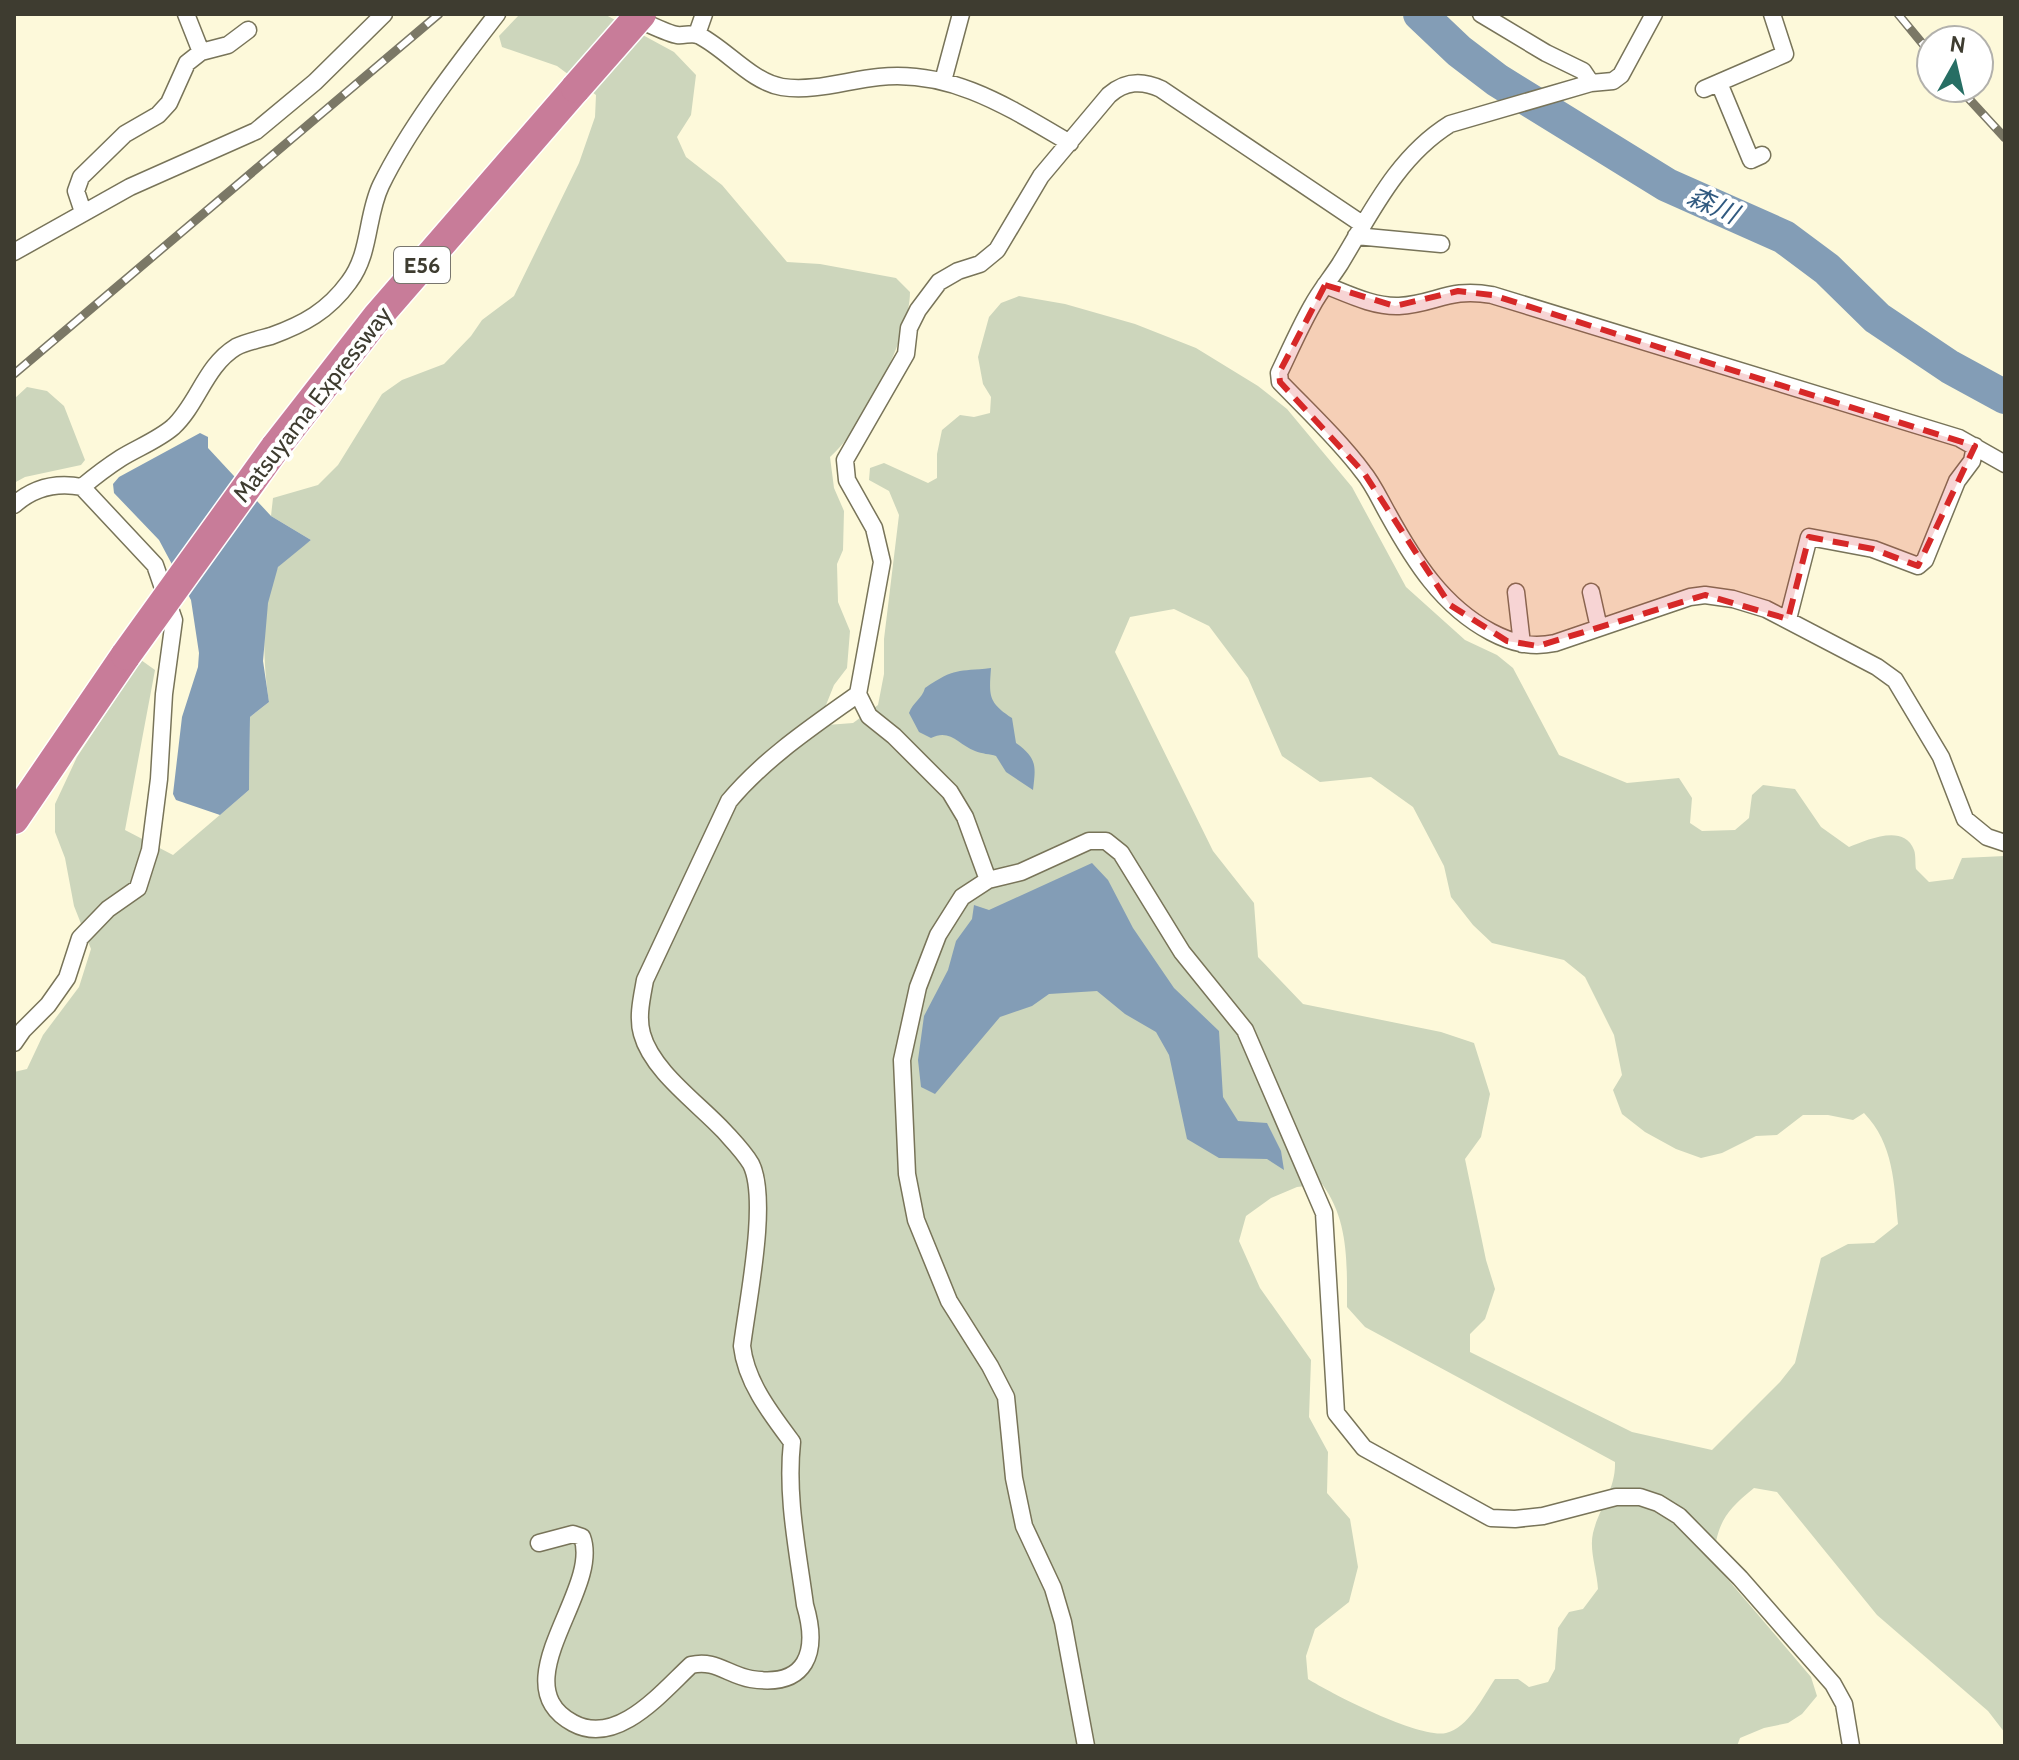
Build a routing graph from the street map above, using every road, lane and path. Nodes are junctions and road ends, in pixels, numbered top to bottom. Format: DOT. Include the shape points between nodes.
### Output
graph roads {
  1 [pos="186,14"];
  2 [pos="384,14"];
  3 [pos="497,14"];
  4 [pos="623,14"];
  5 [pos="641,14"];
  6 [pos="704,14"];
  7 [pos="961,14"];
  8 [pos="1481,14"];
  9 [pos="1654,14"];
  10 [pos="1772,14"];
  11 [pos="248,30"];
  12 [pos="697,34"];
  13 [pos="201,52"];
  14 [pos="943,81"];
  15 [pos="1585,86"];
  16 [pos="1070,143"];
  17 [pos="1762,155"];
  18 [pos="83,212"];
  19 [pos="1359,230"];
  20 [pos="1441,244"];
  21 [pos="14,252"];
  22 [pos="1325,285"];
  23 [pos="1975,446"];
  24 [pos="2005,464"];
  25 [pos="82,487"];
  26 [pos="14,505"];
  27 [pos="1516,592"];
  28 [pos="1591,592"];
  29 [pos="1788,619"];
  30 [pos="1599,628"];
  31 [pos="1522,644"];
  32 [pos="858,694"];
  33 [pos="14,819"];
  34 [pos="2005,843"];
  35 [pos="988,880"];
  36 [pos="14,1043"];
  37 [pos="539,1543"];
  38 [pos="1086,1746"];
  39 [pos="1851,1746"];
  1 -- 13 [label="street"];
  2 -- 18 [label="street" via="256,131"];
  3 -- 25 [label="street" via="381,185 362,257 351,280 325,310 301,326 237,347 217,365 189,411 170,430"];
  4 -- 12 [label="street" via="674,35"];
  5 -- 33 [label="highway, Matsuyama Expressway / E56, bridge" via="378,316 275,448"];
  6 -- 12 [label="street"];
  7 -- 14 [label="street"];
  8 -- 15 [label="street" via="1576,66 1583,71"];
  9 -- 15 [label="street" via="1621,75"];
  10 -- 17 [label="street" via="1785,54 1712,86 1751,160"];
  11 -- 13 [label="street" via="228,45"];
  12 -- 14 [label="street" via="782,87 908,75"];
  13 -- 18 [label="street" via="187,63 158,115 125,134 81,177 76,191"];
  14 -- 16 [label="street" via="1001,102"];
  15 -- 19 [label="street" via="1450,124 1435,133 1383,189"];
  16 -- 19 [label="street" via="1117,87 1148,83"];
  16 -- 32 [label="street" via="1041,176 997,250 980,264 939,282 918,310 906,354 845,460 847,480 874,528 882,562"];
  18 -- 21 [label="street"];
  19 -- 20 [label="street"];
  19 -- 22 [label="street"];
  22 -- 23 [label="street" via="1395,306 1458,291 1492,295"];
  22 -- 31 [label="street" via="1279,373 1280,382 1364,473 1405,544 1450,605 1475,624"];
  23 -- 24 [label="street"];
  23 -- 29 [label="street" via="1925,560 1918,566 1873,549 1809,537"];
  25 -- 26 [label="street" via="41,487"];
  25 -- 36 [label="street" via="155,565 174,620 157,793 150,850 138,888 80,938 67,978"];
  27 -- 31 [label="street"];
  28 -- 30 [label="street"];
  29 -- 30 [label="street" via="1705,595"];
  29 -- 34 [label="street" via="1895,680 1941,757 1965,819 1987,837"];
  30 -- 31 [label="street" via="1555,643"];
  32 -- 35 [label="street" via="869,716 950,792"];
  32 -- 37 [label="street" via="775,755 729,801 656,954 640,1011 641,1034 653,1060 752,1166 757,1220 742,1346 749,1377 792,1442 791,1496 810,1623 808,1660 797,1673 776,1679 750,1679 716,1664 691,1665 631,1717 611,1728 586,1730 564,1718 550,1701 546,1683 586,1546 573,1534"];
  35 -- 38 [label="street" via="962,897 938,935 918,987 902,1060 907,1174 916,1220 949,1301 1006,1397 1024,1526 1063,1622"];
  35 -- 39 [label="street" via="1021,872 1089,841 1106,841 1121,853 1182,952 1245,1030 1324,1213 1336,1413 1364,1448 1491,1518 1543,1516 1616,1497 1658,1503 1679,1516 1740,1578 1833,1684 1844,1704"];
}
